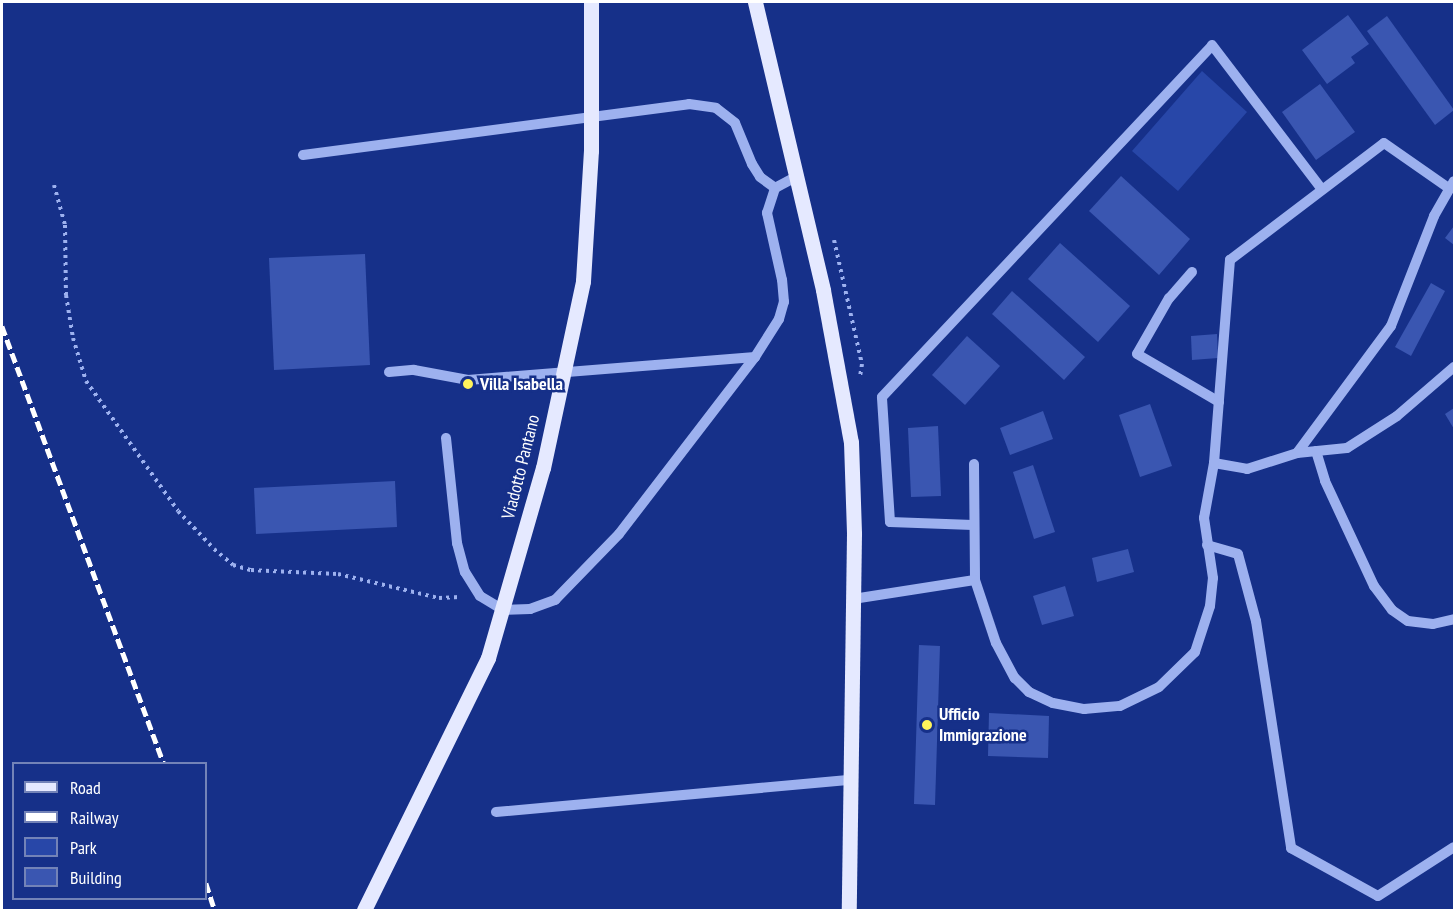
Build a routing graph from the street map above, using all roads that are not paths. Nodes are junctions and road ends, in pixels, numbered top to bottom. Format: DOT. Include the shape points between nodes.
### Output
graph roads {
  1 [pos="591,2"];
  2 [pos="755,2"];
  3 [pos="303,155"];
  4 [pos="796,177"];
  5 [pos="1452,185"];
  6 [pos="775,188"];
  7 [pos="1321,188"];
  8 [pos="1192,272"];
  9 [pos="755,357"];
  10 [pos="1455,367"];
  11 [pos="389,372"];
  12 [pos="1219,402"];
  13 [pos="447,438"];
  14 [pos="1316,451"];
  15 [pos="1297,453"];
  16 [pos="1214,463"];
  17 [pos="974,464"];
  18 [pos="973,525"];
  19 [pos="1207,545"];
  20 [pos="975,580"];
  21 [pos="853,599"];
  22 [pos="1455,619"];
  23 [pos="852,780"];
  24 [pos="496,812"];
  25 [pos="1455,847"];
  26 [pos="364,910"];
  27 [pos="849,910"];
  1 -- 26 [label="main road, Viadotto Pantano" via="591,151 583,281 543,468 488,658"];
  2 -- 4 [label="main road"];
  3 -- 6 [label="street" via="688,104 716,108 735,123 760,177"];
  4 -- 6 [label="street"];
  4 -- 21 [label="main road" via="843,386 851,442"];
  5 -- 7 [label="street" via="1384,143"];
  5 -- 15 [label="street" via="1434,216 1391,326"];
  6 -- 9 [label="street" via="767,213 784,302 779,319"];
  7 -- 12 [label="street" via="1230,260"];
  7 -- 18 [label="street" via="1212,45 882,397 890,522"];
  8 -- 12 [label="street" via="1169,298 1137,354"];
  9 -- 11 [label="street" via="468,380 414,370"];
  9 -- 13 [label="street" via="619,534 555,600 530,609 503,609 480,596 465,572 457,543"];
  10 -- 14 [label="street" via="1396,416 1347,448"];
  12 -- 16 [label="street"];
  14 -- 15 [label="street"];
  14 -- 22 [label="street" via="1374,586 1392,610 1408,621 1433,624"];
  15 -- 16 [label="street" via="1247,469"];
  16 -- 19 [label="street" via="1204,518"];
  17 -- 18 [label="street"];
  18 -- 20 [label="street"];
  19 -- 20 [label="street" via="1213,578 1210,606 1195,652 1160,687 1120,705 1084,709 1053,703 1029,692 1015,678 996,643"];
  19 -- 25 [label="street" via="1238,554 1256,621 1291,848 1378,896"];
  20 -- 21 [label="street"];
  21 -- 23 [label="main road"];
  23 -- 24 [label="street"];
  23 -- 27 [label="main road"];
}
